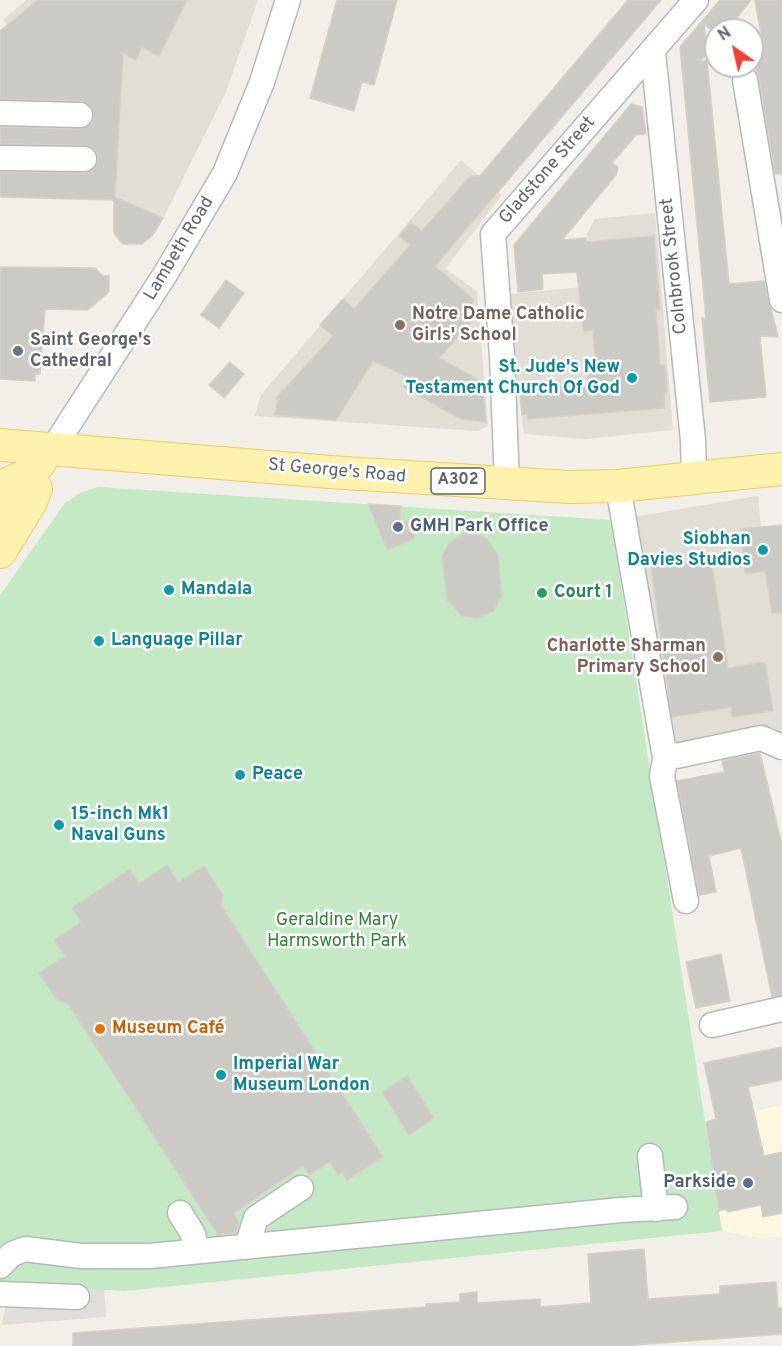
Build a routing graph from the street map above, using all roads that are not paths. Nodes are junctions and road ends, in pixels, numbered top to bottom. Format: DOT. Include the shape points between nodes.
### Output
graph roads {
  1 [pos="288,0"];
  2 [pos="696,0"];
  3 [pos="653,52"];
  4 [pos="745,80"];
  5 [pos="0,113"];
  6 [pos="80,115"];
  7 [pos="0,158"];
  8 [pos="84,159"];
  9 [pos="782,300"];
  10 [pos="0,445"];
  11 [pos="52,450"];
  12 [pos="782,469"];
  13 [pos="29,475"];
  14 [pos="694,479"];
  15 [pos="507,484"];
  16 [pos="618,486"];
  17 [pos="0,508"];
  18 [pos="0,552"];
  19 [pos="782,748"];
  20 [pos="666,755"];
  21 [pos="686,901"];
  22 [pos="782,1009"];
  23 [pos="712,1025"];
  24 [pos="650,1156"];
  25 [pos="301,1188"];
  26 [pos="180,1213"];
  27 [pos="247,1246"];
  28 [pos="196,1251"];
  29 [pos="0,1266"];
  30 [pos="0,1294"];
  31 [pos="77,1297"];
  1 -- 11 [label="street, Lambeth Road" via="262,82 225,173"];
  2 -- 3 [label="street, Gladstone Street"];
  3 -- 14 [label="street, Colnbrook Street"];
  3 -- 15 [label="street, Gladstone Street" via="493,234"];
  4 -- 9 [label="street"];
  5 -- 6 [label="street"];
  7 -- 8 [label="street"];
  10 -- 11 [label="main road, St George's Road / A302"];
  11 -- 13 [label="main road, Lambeth Road"];
  11 -- 15 [label="main road, St George's Road / A302"];
  12 -- 14 [label="main road, St George's Road / A302"];
  13 -- 17 [label="main road, Lambeth Road" via="11,482"];
  13 -- 18 [label="main road" via="36,489"];
  14 -- 16 [label="main road, St George's Road / A302"];
  15 -- 16 [label="main road, St George's Road / A302"];
  16 -- 20 [label="street"];
  19 -- 20 [label="street" via="761,738"];
  20 -- 21 [label="street" via="662,776"];
  22 -- 23 [label="street"];
  24 -- 27 [label="street" via="665,1208"];
  25 -- 27 [label="street" via="256,1218"];
  26 -- 28 [label="street" via="193,1234"];
  27 -- 28 [label="street"];
  28 -- 29 [label="street" via="115,1257 25,1249 12,1254"];
  30 -- 31 [label="street"];
}
